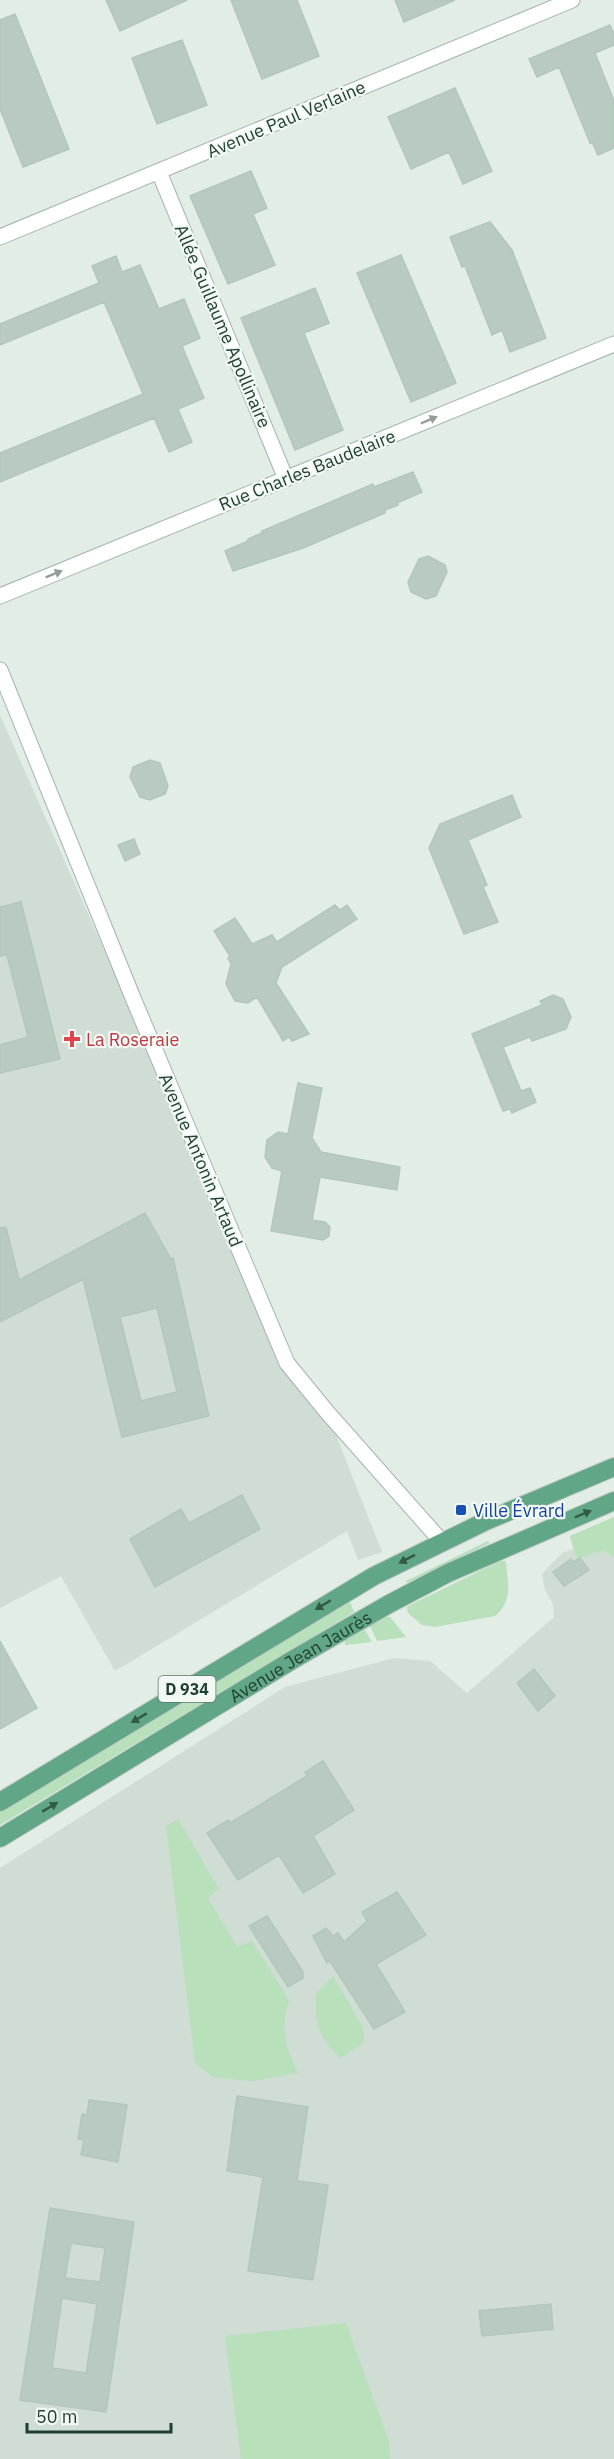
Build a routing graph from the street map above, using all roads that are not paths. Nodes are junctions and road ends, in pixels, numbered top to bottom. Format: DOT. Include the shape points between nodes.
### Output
graph roads {
  1 [pos="572,0"];
  2 [pos="159,172"];
  3 [pos="0,237"];
  4 [pos="614,344"];
  5 [pos="286,479"];
  6 [pos="0,596"];
  7 [pos="0,670"];
  8 [pos="614,1467"];
  9 [pos="614,1501"];
  10 [pos="442,1542"];
  11 [pos="0,1802"];
  12 [pos="0,1838"];
  1 -- 2 [label="street, Avenue Paul Verlaine"];
  2 -- 3 [label="street, Avenue Paul Verlaine"];
  2 -- 5 [label="street, Allée Guillaume Apollinaire"];
  5 -- 4 [label="street, Rue Charles Baudelaire, one-way"];
  6 -- 5 [label="street, Rue Charles Baudelaire, one-way"];
  7 -- 10 [label="street, Avenue Antonin Artaud" via="286,1363"];
  8 -- 10 [label="main road, Avenue Jean Jaurès / D 934"];
  12 -- 9 [label="main road, Avenue Jean Jaurès / D 934, one-way" via="389,1604 448,1573"];
  10 -- 11 [label="main road, Avenue Jean Jaurès / D 934, one-way" via="348,1590"];
}
